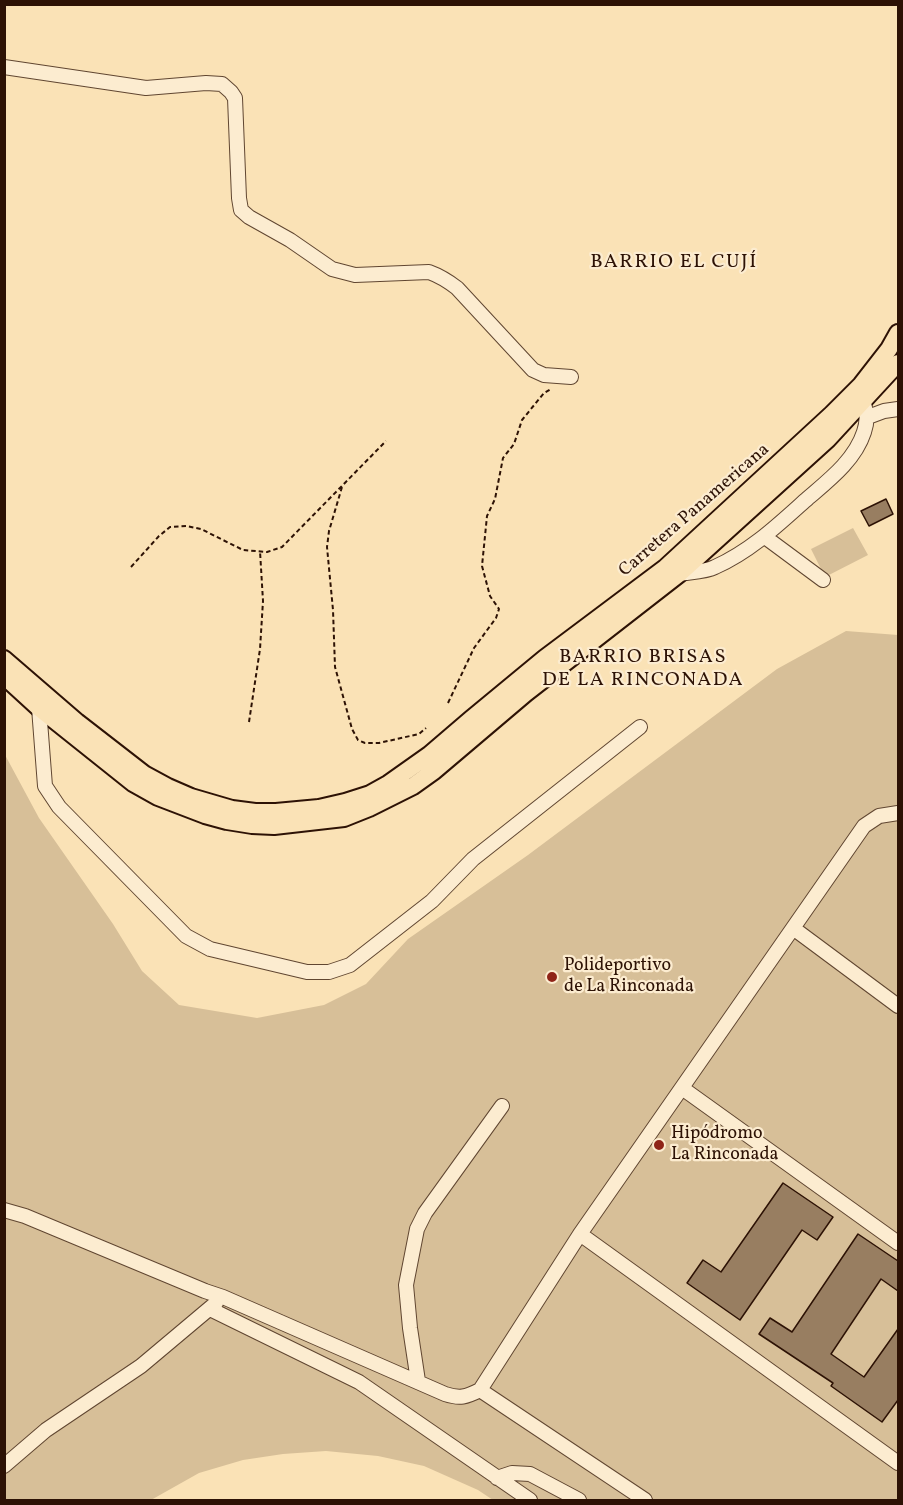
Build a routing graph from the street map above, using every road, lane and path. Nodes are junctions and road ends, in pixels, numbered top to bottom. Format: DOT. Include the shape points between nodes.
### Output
graph roads {
  1 [pos="4,67"];
  2 [pos="898,333"];
  3 [pos="898,363"];
  4 [pos="571,377"];
  5 [pos="898,408"];
  6 [pos="866,409"];
  7 [pos="386,441"];
  8 [pos="342,487"];
  9 [pos="765,537"];
  10 [pos="260,551"];
  11 [pos="131,567"];
  12 [pos="679,574"];
  13 [pos="823,580"];
  14 [pos="4,659"];
  15 [pos="4,676"];
  16 [pos="448,703"];
  17 [pos="39,708"];
  18 [pos="249,722"];
  19 [pos="426,728"];
  20 [pos="640,728"];
  21 [pos="898,813"];
  22 [pos="793,928"];
  23 [pos="898,1006"];
  24 [pos="682,1088"];
  25 [pos="502,1106"];
  26 [pos="4,1210"];
  27 [pos="580,1233"];
  28 [pos="898,1243"];
  29 [pos="223,1297"];
  30 [pos="210,1309"];
  31 [pos="418,1381"];
  32 [pos="480,1389"];
  33 [pos="898,1462"];
  34 [pos="4,1466"];
  35 [pos="497,1478"];
  36 [pos="530,1500"];
  37 [pos="579,1500"];
  38 [pos="645,1500"];
  1 -- 4 [label="street" via="146,88 222,84 235,98 239,198 241,210 249,218 332,269 355,275 429,272 447,279 533,370"];
  2 -- 14 [label="main road, Carretera Panamericana" via="861,385 665,568 545,658 429,755 370,794 319,808 276,812 232,809 191,797 144,774"];
  3 -- 6 [label="main road, Carretera Panamericana"];
  4 -- 16 [label="path" via="544,393 522,420 514,444 503,458 495,499 487,516 482,567 490,596 499,609 474,648"];
  5 -- 6 [label="street"];
  6 -- 9 [label="street" via="864,434 841,468"];
  6 -- 12 [label="main road, Carretera Panamericana"];
  7 -- 8 [label="path"];
  8 -- 10 [label="path" via="282,547"];
  8 -- 19 [label="path" via="327,547 334,667 352,729 358,740 379,743 419,734"];
  9 -- 12 [label="street" via="713,568"];
  9 -- 13 [label="street"];
  10 -- 11 [label="path" via="243,550 201,529 170,527"];
  10 -- 18 [label="path" via="260,650"];
  12 -- 17 [label="main road, Carretera Panamericana" via="533,687 434,771 406,790 344,818 252,825 183,808 133,783"];
  15 -- 17 [label="main road, Carretera Panamericana"];
  17 -- 20 [label="street" via="45,786 59,807 186,936 210,949 307,972 329,972 350,965 432,901 473,859"];
  21 -- 22 [label="street" via="879,816 864,826"];
  22 -- 23 [label="street"];
  22 -- 24 [label="street"];
  24 -- 27 [label="street"];
  24 -- 28 [label="street"];
  25 -- 31 [label="street" via="417,1229 406,1285"];
  26 -- 29 [label="street"];
  27 -- 32 [label="street"];
  27 -- 33 [label="street"];
  29 -- 30 [label="street"];
  29 -- 31 [label="street"];
  30 -- 34 [label="street" via="141,1366 46,1430"];
  30 -- 35 [label="street" via="358,1382"];
  31 -- 32 [label="street" via="455,1398"];
  32 -- 38 [label="street"];
  35 -- 36 [label="street"];
  35 -- 37 [label="street" via="512,1473 530,1474"];
}
